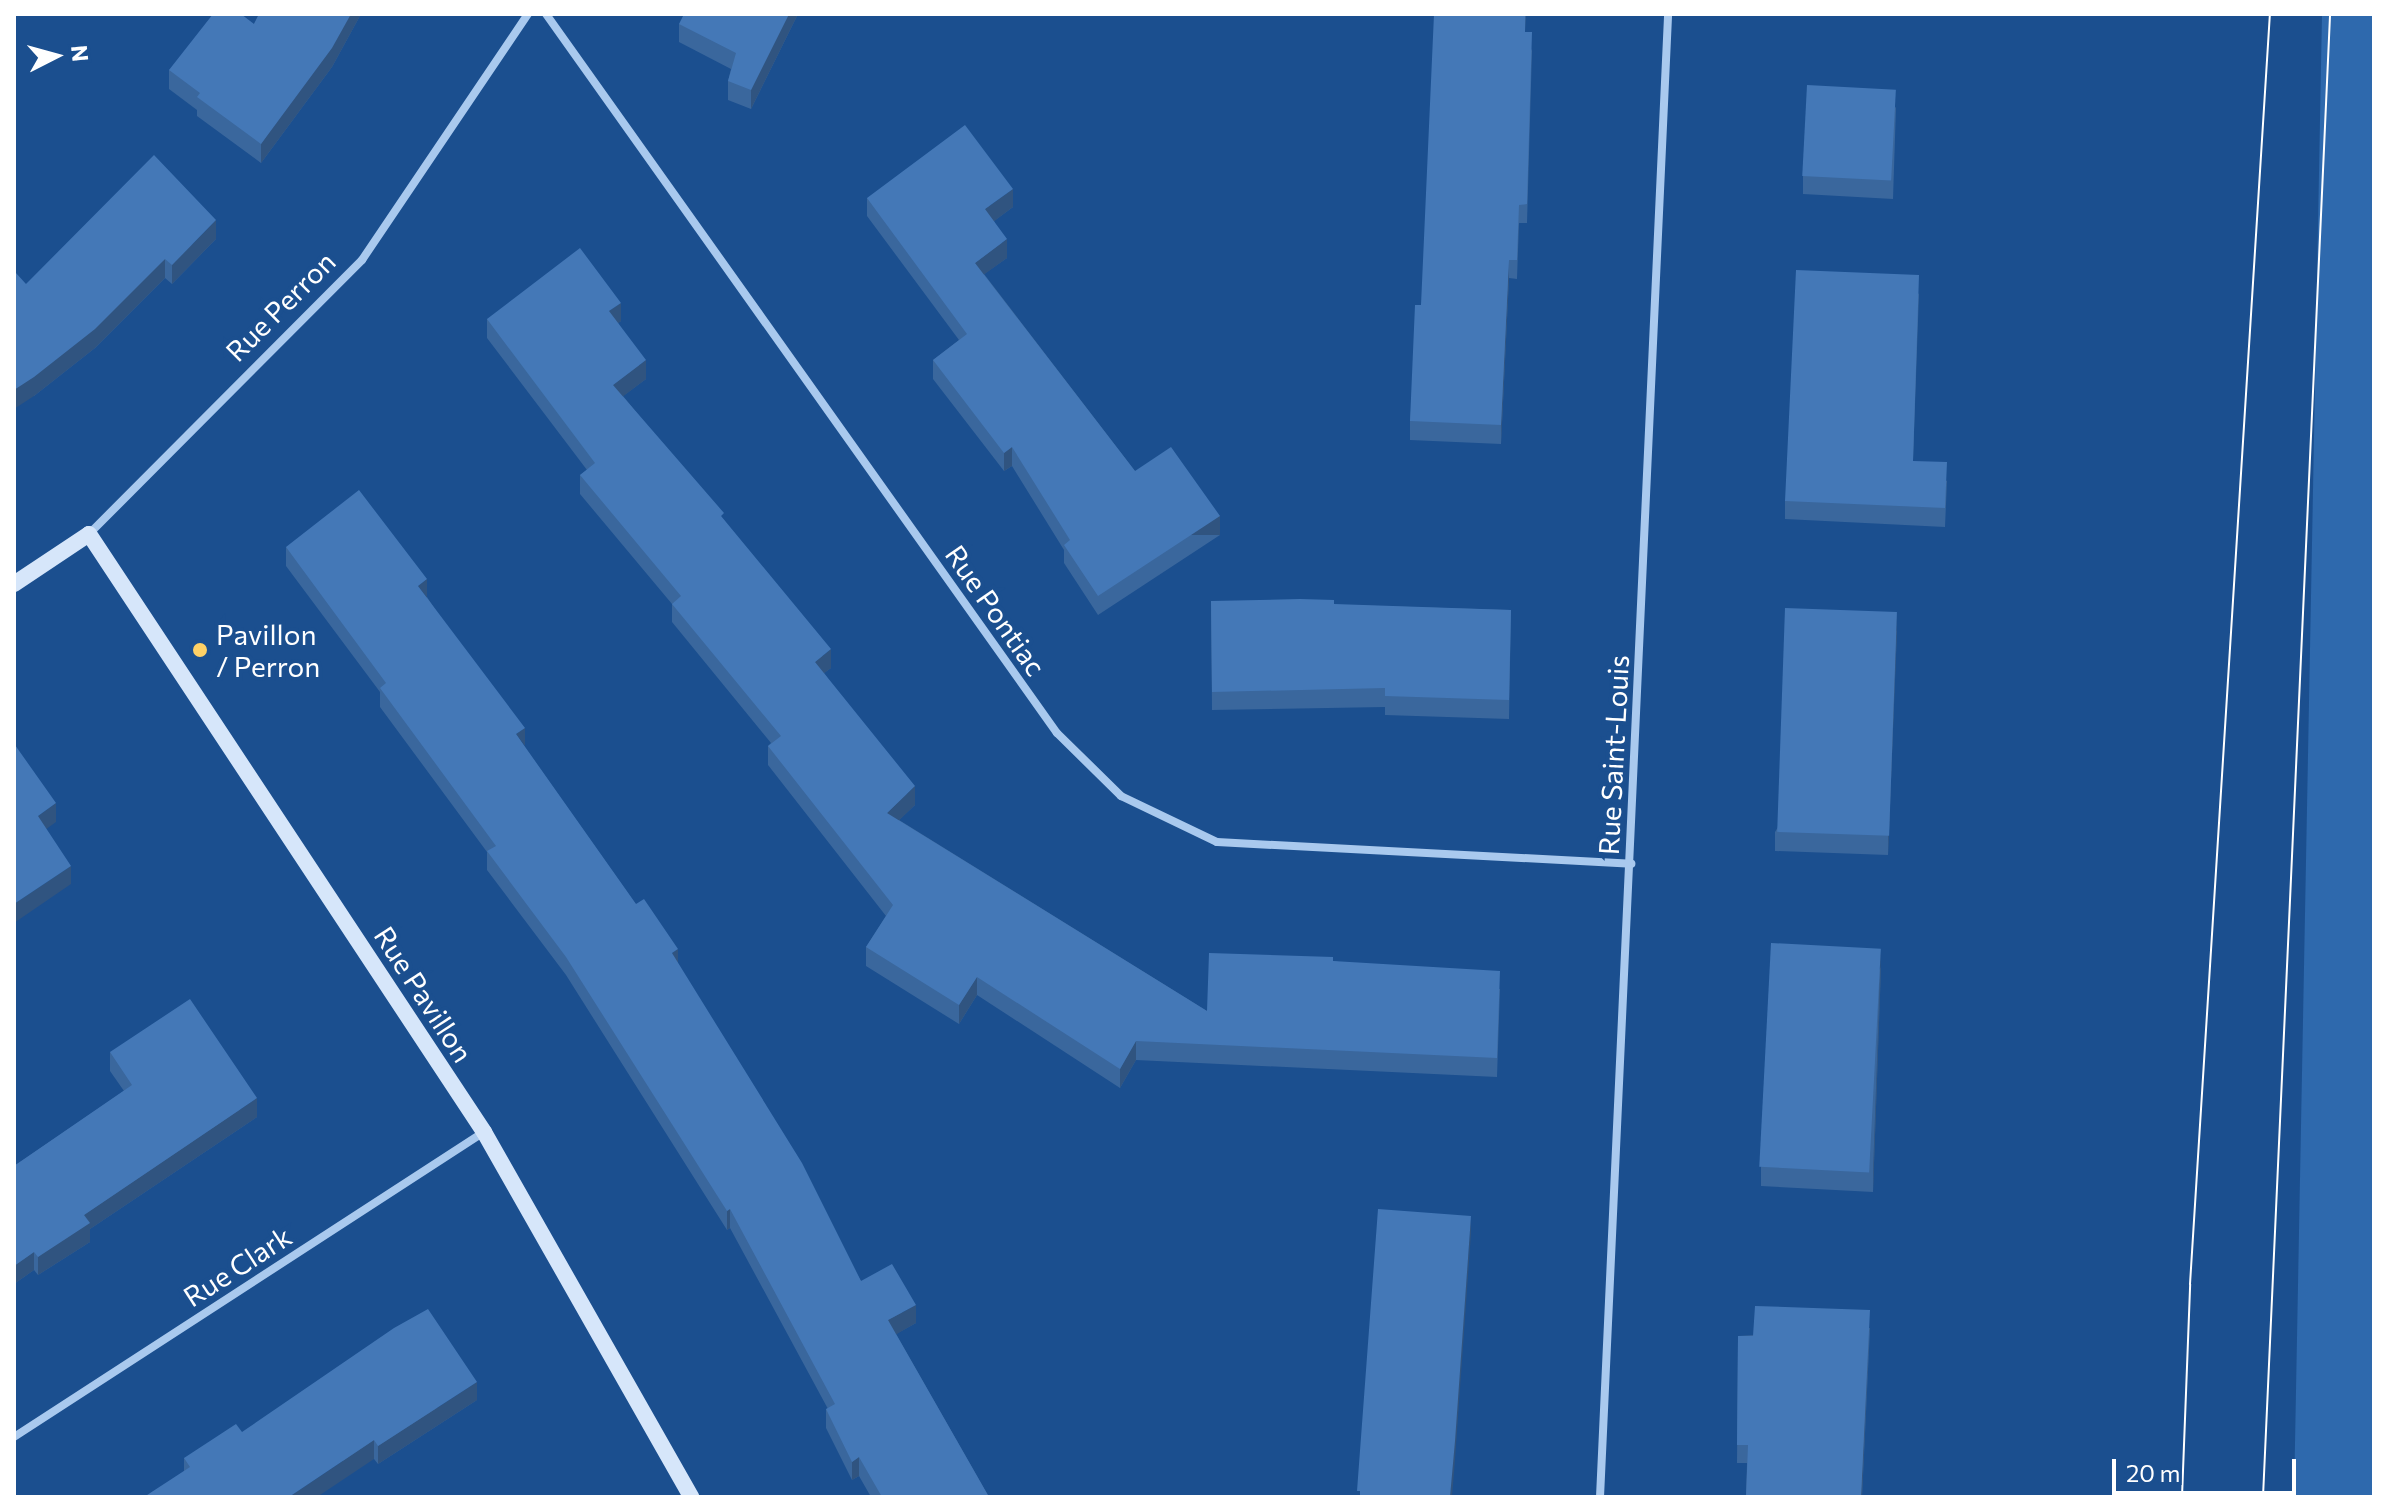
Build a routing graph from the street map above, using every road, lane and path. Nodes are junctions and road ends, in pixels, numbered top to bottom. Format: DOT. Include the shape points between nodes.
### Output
graph roads {
  1 [pos="528,14"];
  2 [pos="546,14"];
  3 [pos="1668,14"];
  4 [pos="89,534"];
  5 [pos="14,584"];
  6 [pos="1631,864"];
  7 [pos="484,1132"];
  8 [pos="14,1437"];
  9 [pos="691,1497"];
  10 [pos="1600,1497"];
  1 -- 4 [label="street, Rue Perron" via="362,260"];
  2 -- 6 [label="street, Rue Pontiac" via="1057,733 1121,796 1217,842"];
  3 -- 6 [label="street, Rue Saint-Louis"];
  4 -- 5 [label="street, Rue Perron"];
  4 -- 7 [label="street, Rue Pavillon"];
  6 -- 10 [label="street, Rue Saint-Louis"];
  7 -- 8 [label="street, Rue Clark"];
  7 -- 9 [label="street, Rue Pavillon"];
}
